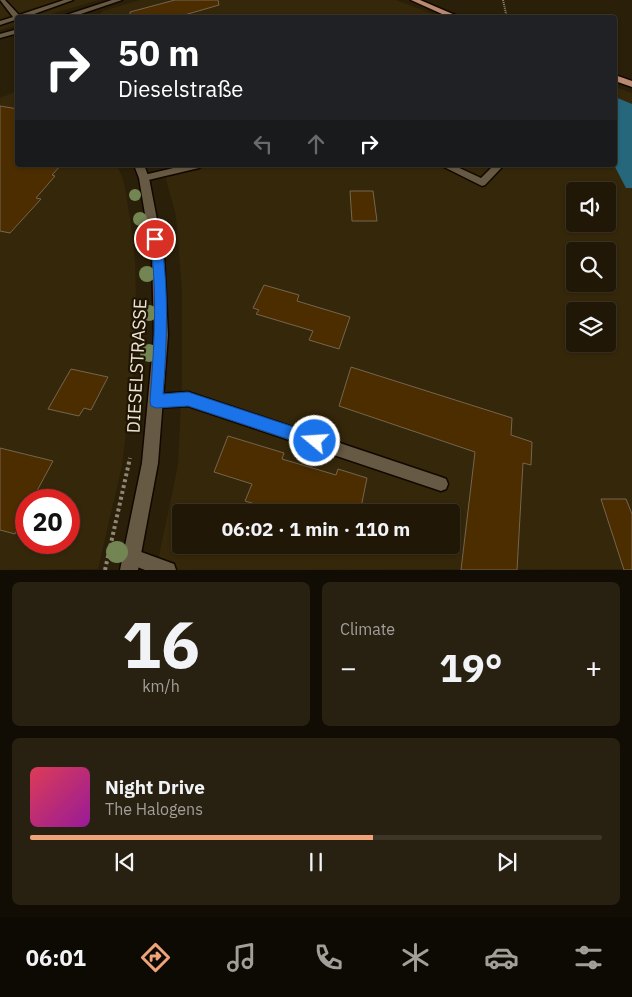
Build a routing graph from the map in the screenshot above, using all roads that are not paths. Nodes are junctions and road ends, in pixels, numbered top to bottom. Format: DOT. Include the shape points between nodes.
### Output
graph roads {
  1 [pos="2,0"];
  2 [pos="70,0"];
  3 [pos="119,0"];
  4 [pos="414,0"];
  5 [pos="60,3"];
  6 [pos="15,15"];
  7 [pos="23,15"];
  8 [pos="70,15"];
  9 [pos="74,15"];
  10 [pos="452,15"];
  11 [pos="15,18"];
  12 [pos="0,23"];
  13 [pos="15,32"];
  14 [pos="0,36"];
  15 [pos="617,79"];
  16 [pos="632,84"];
  17 [pos="180,167"];
  18 [pos="450,167"];
  19 [pos="497,167"];
  20 [pos="142,171"];
  21 [pos="156,401"];
  22 [pos="441,484"];
  23 [pos="131,563"];
  24 [pos="168,570"];
  1 -- 6 [label="lane"];
  2 -- 5 [label="lane"];
  3 -- 9 [label="street"];
  4 -- 10 [label="main road"];
  5 -- 7 [label="lane"];
  5 -- 8 [label="lane"];
  11 -- 12 [label="lane"];
  13 -- 14 [label="street"];
  15 -- 16 [label="main road"];
  17 -- 20 [label="lane"];
  18 -- 19 [label="lane" via="482,183"];
  20 -- 21 [label="street, DIESELSTRASSE" via="158,256 161,335"];
  21 -- 22 [label="lane" via="188,399"];
  21 -- 23 [label="street, DIESELSTRASSE" via="150,463"];
  23 -- 24 [label="lane"];
}
